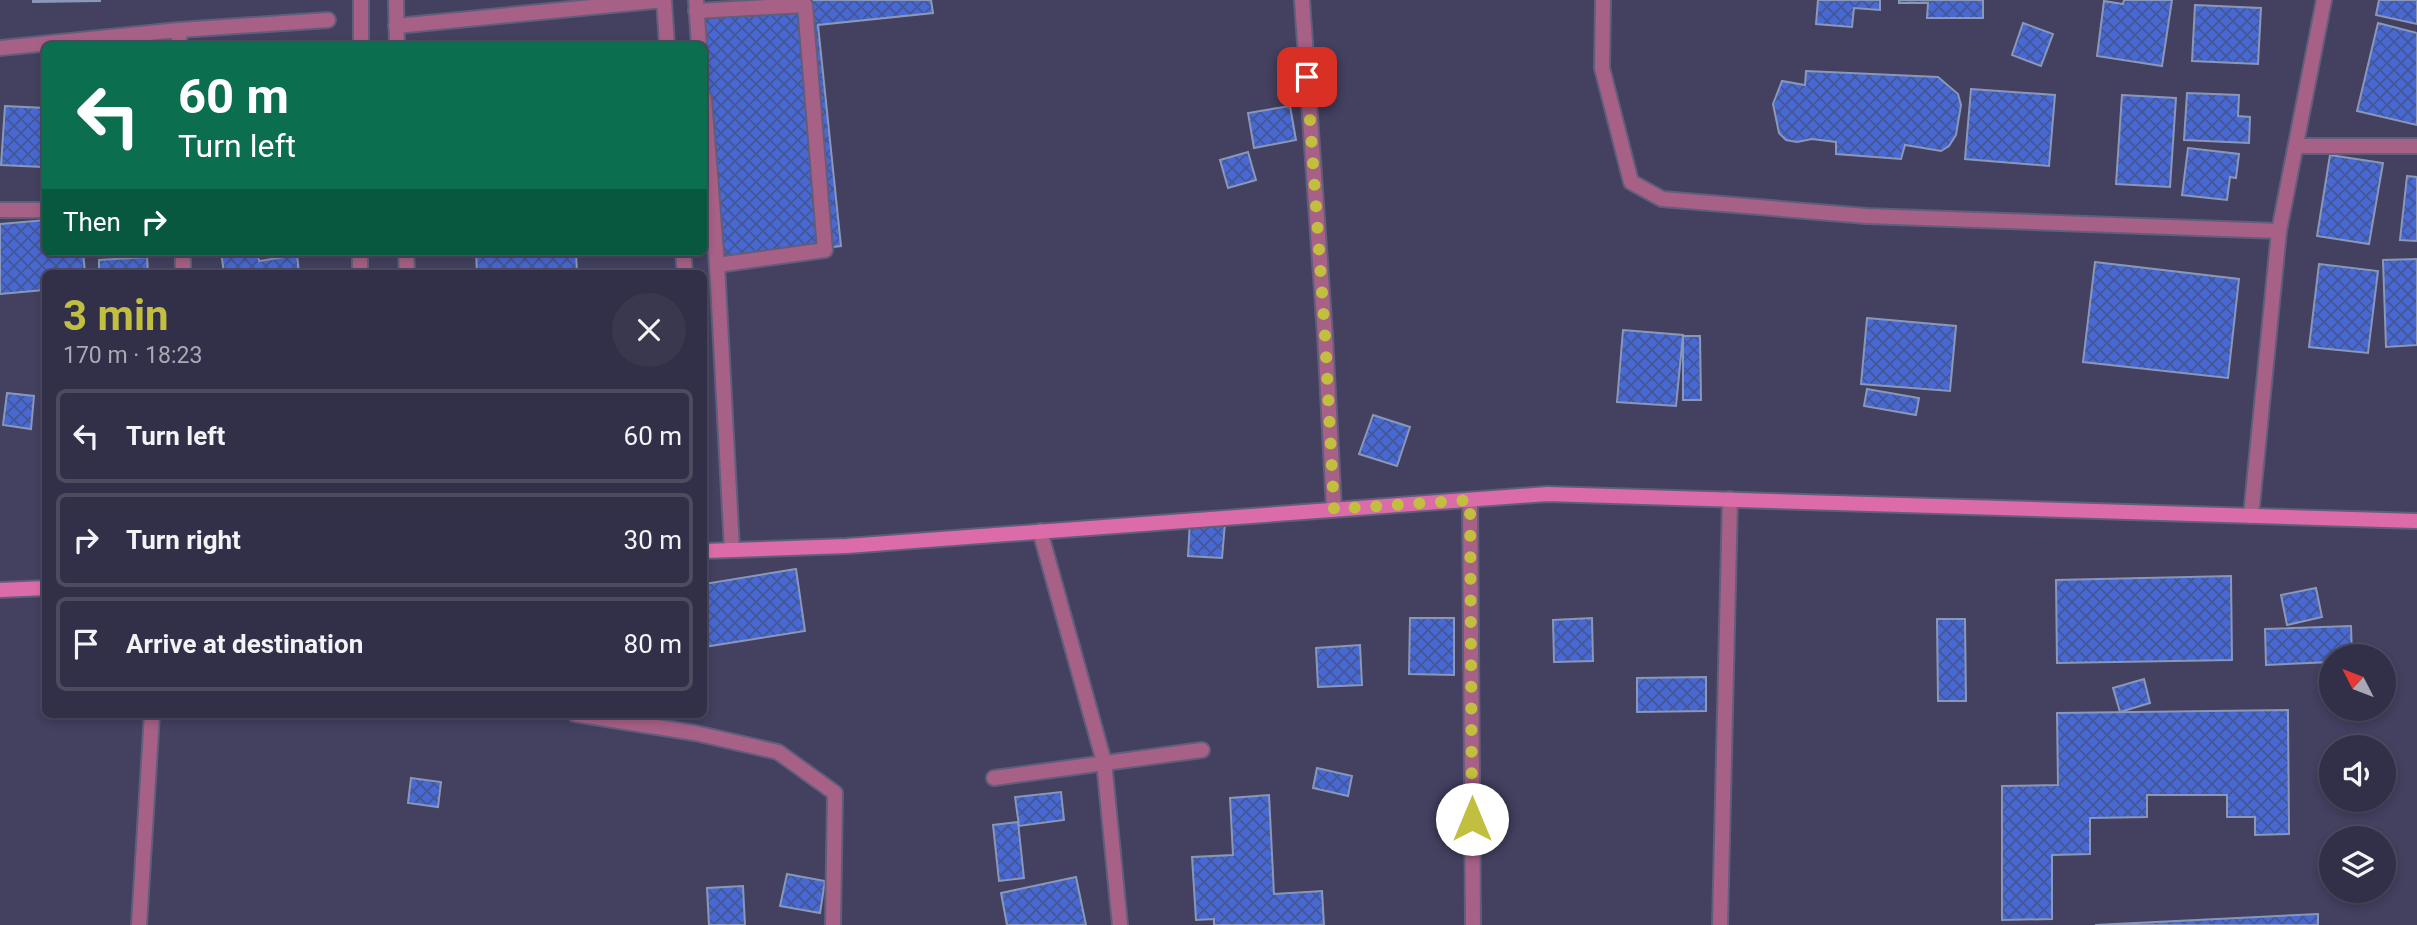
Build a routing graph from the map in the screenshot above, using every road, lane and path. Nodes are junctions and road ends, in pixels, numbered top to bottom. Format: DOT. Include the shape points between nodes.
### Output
graph roads {
  1 [pos="362,0"];
  2 [pos="396,0"];
  3 [pos="664,0"];
  4 [pos="1302,0"];
  5 [pos="1603,0"];
  6 [pos="2324,0"];
  7 [pos="696,5"];
  8 [pos="327,20"];
  9 [pos="396,26"];
  10 [pos="179,30"];
  11 [pos="60,42"];
  12 [pos="179,42"];
  13 [pos="361,42"];
  14 [pos="397,42"];
  15 [pos="667,42"];
  16 [pos="699,42"];
  17 [pos="42,44"];
  18 [pos="0,48"];
  19 [pos="707,137"];
  20 [pos="2295,146"];
  21 [pos="2417,146"];
  22 [pos="0,210"];
  23 [pos="42,210"];
  24 [pos="2279,231"];
  25 [pos="717,265"];
  26 [pos="1730,499"];
  27 [pos="1470,500"];
  28 [pos="1334,509"];
  29 [pos="2251,516"];
  30 [pos="2417,521"];
  31 [pos="1040,531"];
  32 [pos="732,550"];
  33 [pos="707,551"];
  34 [pos="42,588"];
  35 [pos="0,590"];
  36 [pos="152,718"];
  37 [pos="600,718"];
  38 [pos="1202,750"];
  39 [pos="1104,762"];
  40 [pos="994,778"];
  41 [pos="139,925"];
  42 [pos="833,925"];
  43 [pos="1120,925"];
  44 [pos="1473,925"];
  45 [pos="1720,925"];
  1 -- 13 [label="street"];
  2 -- 9 [label="street"];
  3 -- 9 [label="street"];
  3 -- 15 [label="street"];
  4 -- 28 [label="street"];
  5 -- 24 [label="street" via="1602,68 1631,182 1662,199 1866,216"];
  6 -- 20 [label="street"];
  7 -- 16 [label="street"];
  7 -- 25 [label="street" via="805,5 807,18 825,250"];
  8 -- 10 [label="street"];
  9 -- 14 [label="street"];
  10 -- 11 [label="street"];
  10 -- 12 [label="street"];
  17 -- 18 [label="street"];
  19 -- 25 [label="street"];
  20 -- 21 [label="street"];
  20 -- 24 [label="street"];
  22 -- 23 [label="street"];
  24 -- 29 [label="street"];
  25 -- 32 [label="street"];
  26 -- 27 [label="street" via="1547,494"];
  26 -- 29 [label="street"];
  26 -- 45 [label="street"];
  27 -- 28 [label="street"];
  27 -- 44 [label="street"];
  28 -- 31 [label="street"];
  29 -- 30 [label="street"];
  31 -- 32 [label="street"];
  31 -- 39 [label="street"];
  32 -- 33 [label="street"];
  34 -- 35 [label="street"];
  36 -- 41 [label="street"];
  37 -- 42 [label="street" via="778,752 835,793"];
  38 -- 39 [label="street"];
  39 -- 40 [label="street"];
  39 -- 43 [label="street"];
}
